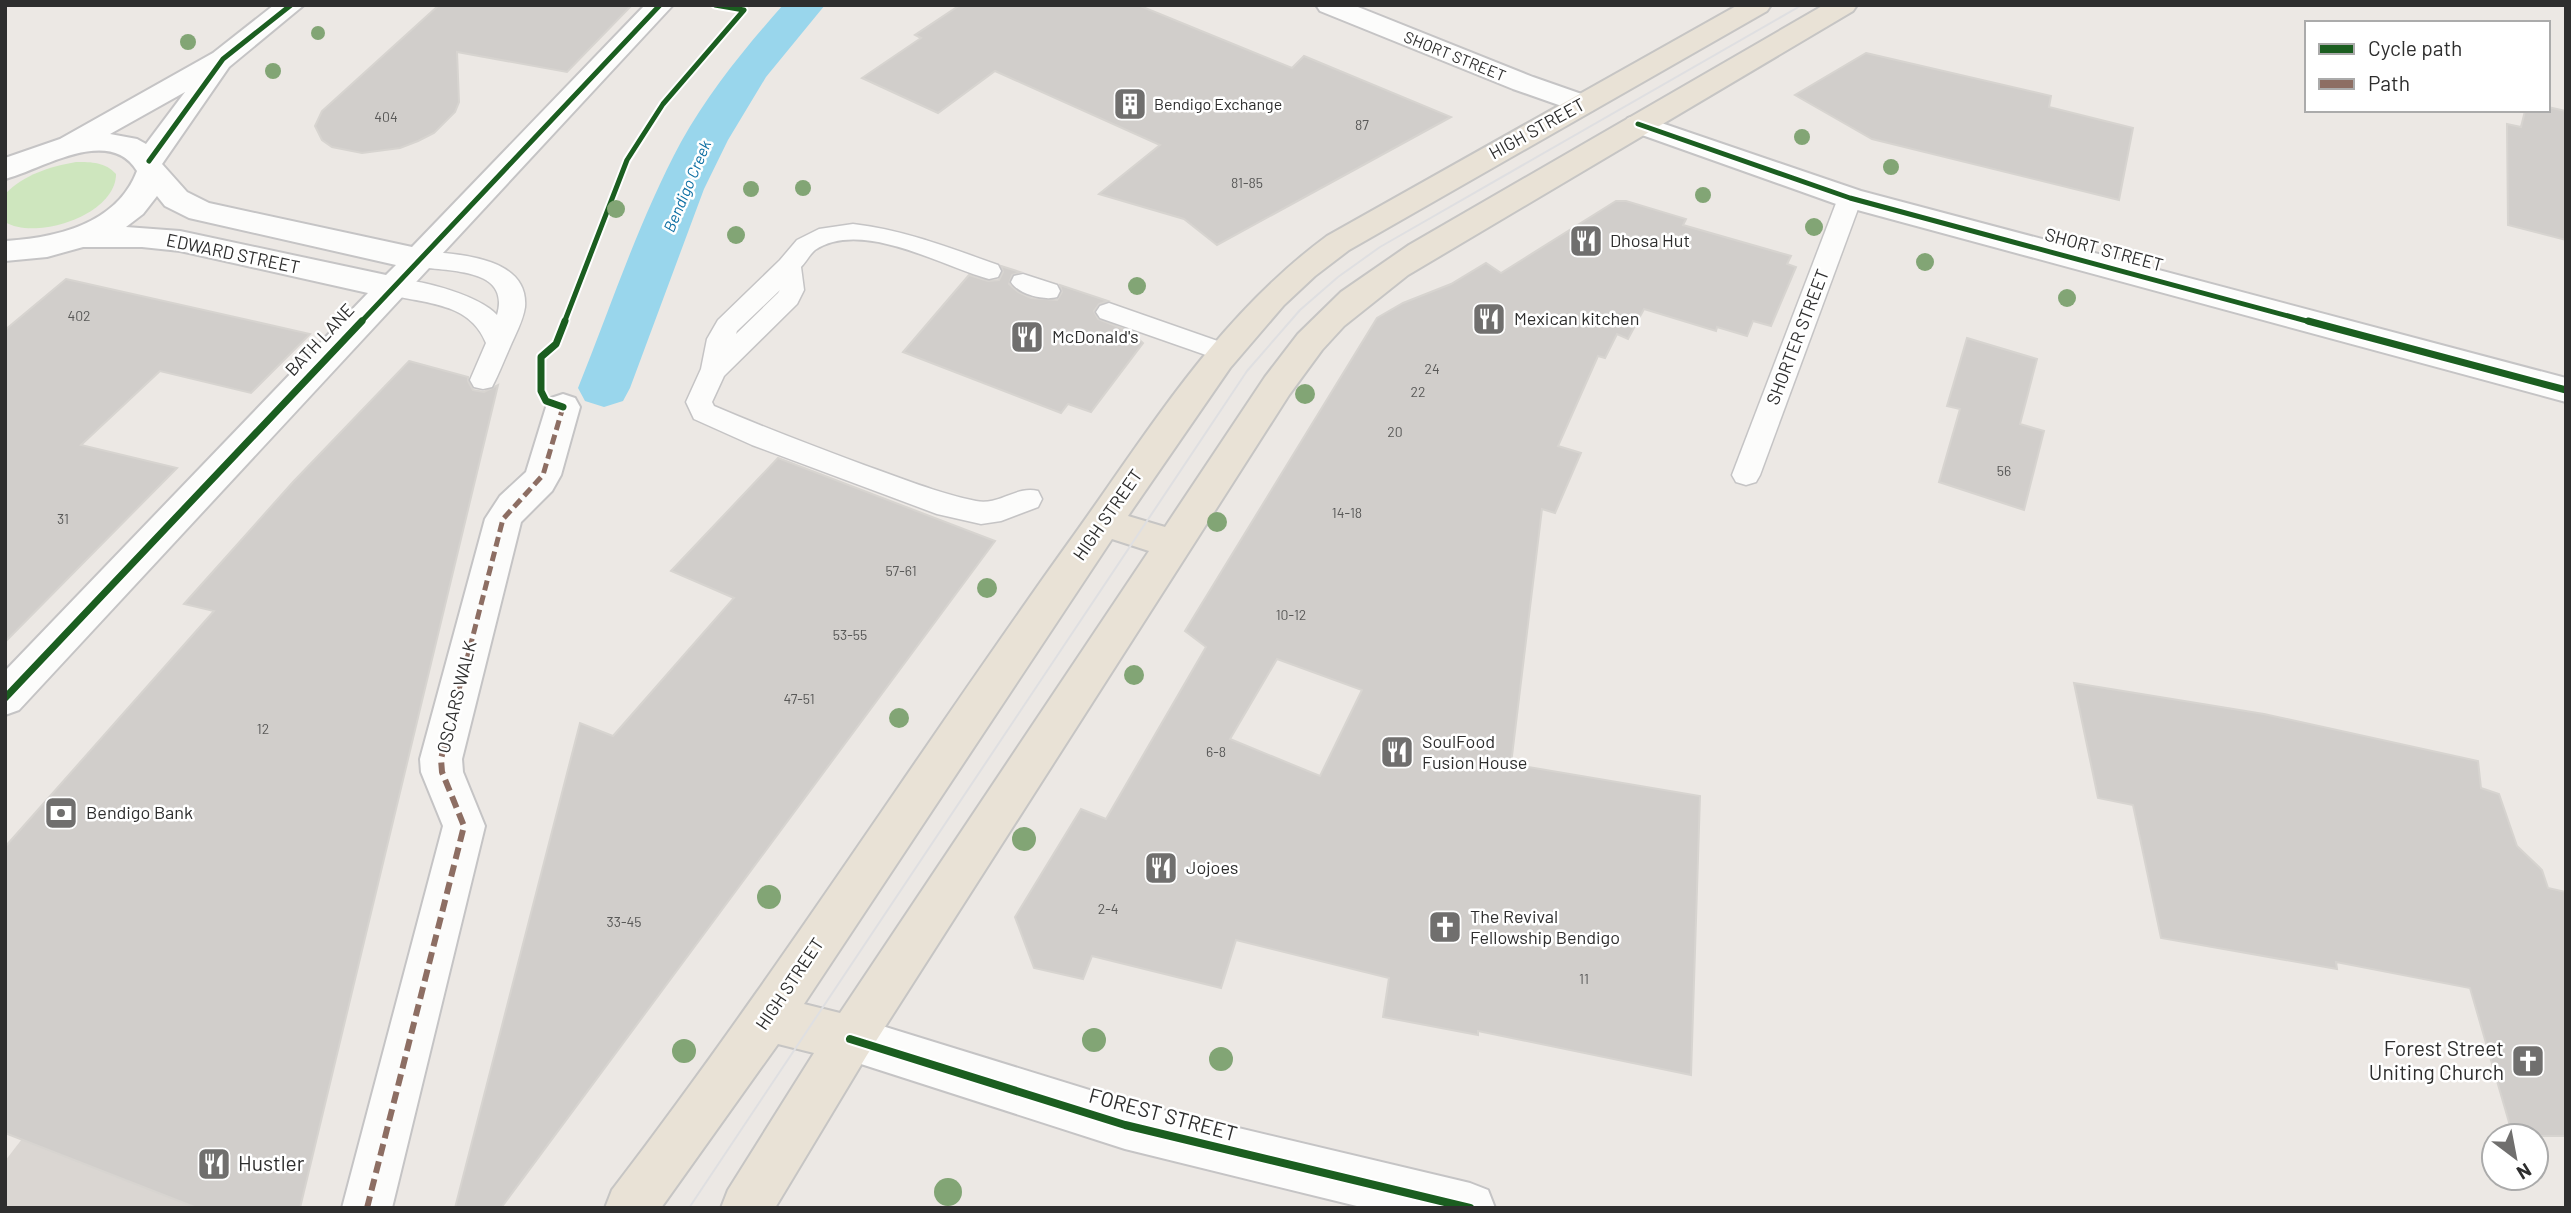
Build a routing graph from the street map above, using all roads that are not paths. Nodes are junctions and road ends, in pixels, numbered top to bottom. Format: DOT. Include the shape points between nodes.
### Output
graph roads {
  1 [pos="290,5"];
  2 [pos="660,5"];
  3 [pos="1329,5"];
  4 [pos="1758,5"];
  5 [pos="1843,5"];
  6 [pos="223,59"];
  7 [pos="1583,104"];
  8 [pos="1639,124"];
  9 [pos="57,149"];
  10 [pos="5,150"];
  11 [pos="150,166"];
  12 [pos="5,170"];
  13 [pos="1850,198"];
  14 [pos="464,212"];
  15 [pos="321,237"];
  16 [pos="61,243"];
  17 [pos="5,251"];
  18 [pos="418,259"];
  19 [pos="989,271"];
  20 [pos="5,273"];
  21 [pos="1023,282"];
  22 [pos="391,287"];
  23 [pos="1048,291"];
  24 [pos="1109,312"];
  25 [pos="498,341"];
  26 [pos="1223,352"];
  27 [pos="482,380"];
  28 [pos="2566,390"];
  29 [pos="563,407"];
  30 [pos="1746,475"];
  31 [pos="1028,499"];
  32 [pos="1103,522"];
  33 [pos="1174,545"];
  34 [pos="5,698"];
  35 [pos="767,1018"];
  36 [pos="850,1040"];
  37 [pos="367,1208"];
  38 [pos="631,1208"];
  39 [pos="746,1208"];
  40 [pos="1470,1208"];
  1 -- 6 [label="street"];
  2 -- 14 [label="street, BATH LANE"];
  3 -- 7 [label="street, SHORT STREET"];
  4 -- 7 [label="highway, HIGH STREET"];
  5 -- 8 [label="highway"];
  6 -- 9 [label="street"];
  6 -- 11 [label="street"];
  7 -- 8 [label="highway"];
  7 -- 26 [label="highway, HIGH STREET" via="1317,257 1267,301"];
  8 -- 13 [label="street, SHORT STREET"];
  8 -- 33 [label="highway" via="1420,252 1346,304 1284,376"];
  9 -- 10 [label="street"];
  9 -- 11 [label="street" via="92,143 120,145 143,154"];
  9 -- 12 [label="street"];
  11 -- 15 [label="street, EDWARD STREET" via="186,206"];
  11 -- 16 [label="street" via="146,191 126,212"];
  13 -- 28 [label="street, SHORT STREET"];
  13 -- 30 [label="lane, SHORTER STREET"];
  14 -- 15 [label="street, EDWARD STREET" via="430,226"];
  14 -- 18 [label="street, BATH LANE"];
  15 -- 18 [label="street, EDWARD STREET"];
  16 -- 17 [label="street, EDWARD STREET"];
  16 -- 20 [label="street"];
  16 -- 22 [label="street, EDWARD STREET" via="120,237 180,241"];
  18 -- 22 [label="street, BATH LANE"];
  18 -- 25 [label="lane" via="475,267 505,280 512,294 512,310"];
  19 -- 31 [label="lane" via="858,230 817,239 795,253 789,266 792,290 788,298 712,372 699,402 709,417 937,503 981,513"];
  21 -- 23 [label="lane"];
  22 -- 25 [label="lane" via="475,309 492,322"];
  22 -- 34 [label="street, BATH LANE"];
  24 -- 26 [label="lane"];
  25 -- 27 [label="lane"];
  26 -- 32 [label="highway, HIGH STREET"];
  29 -- 37 [label="street, OSCARS WALK" via="544,475 510,505 503,519 441,759 464,826"];
  32 -- 33 [label="highway"];
  32 -- 35 [label="highway, HIGH STREET"];
  33 -- 36 [label="highway"];
  35 -- 36 [label="highway"];
  35 -- 38 [label="highway, HIGH STREET"];
  36 -- 39 [label="highway"];
  36 -- 40 [label="street, FOREST STREET" via="1125,1125"];
}
